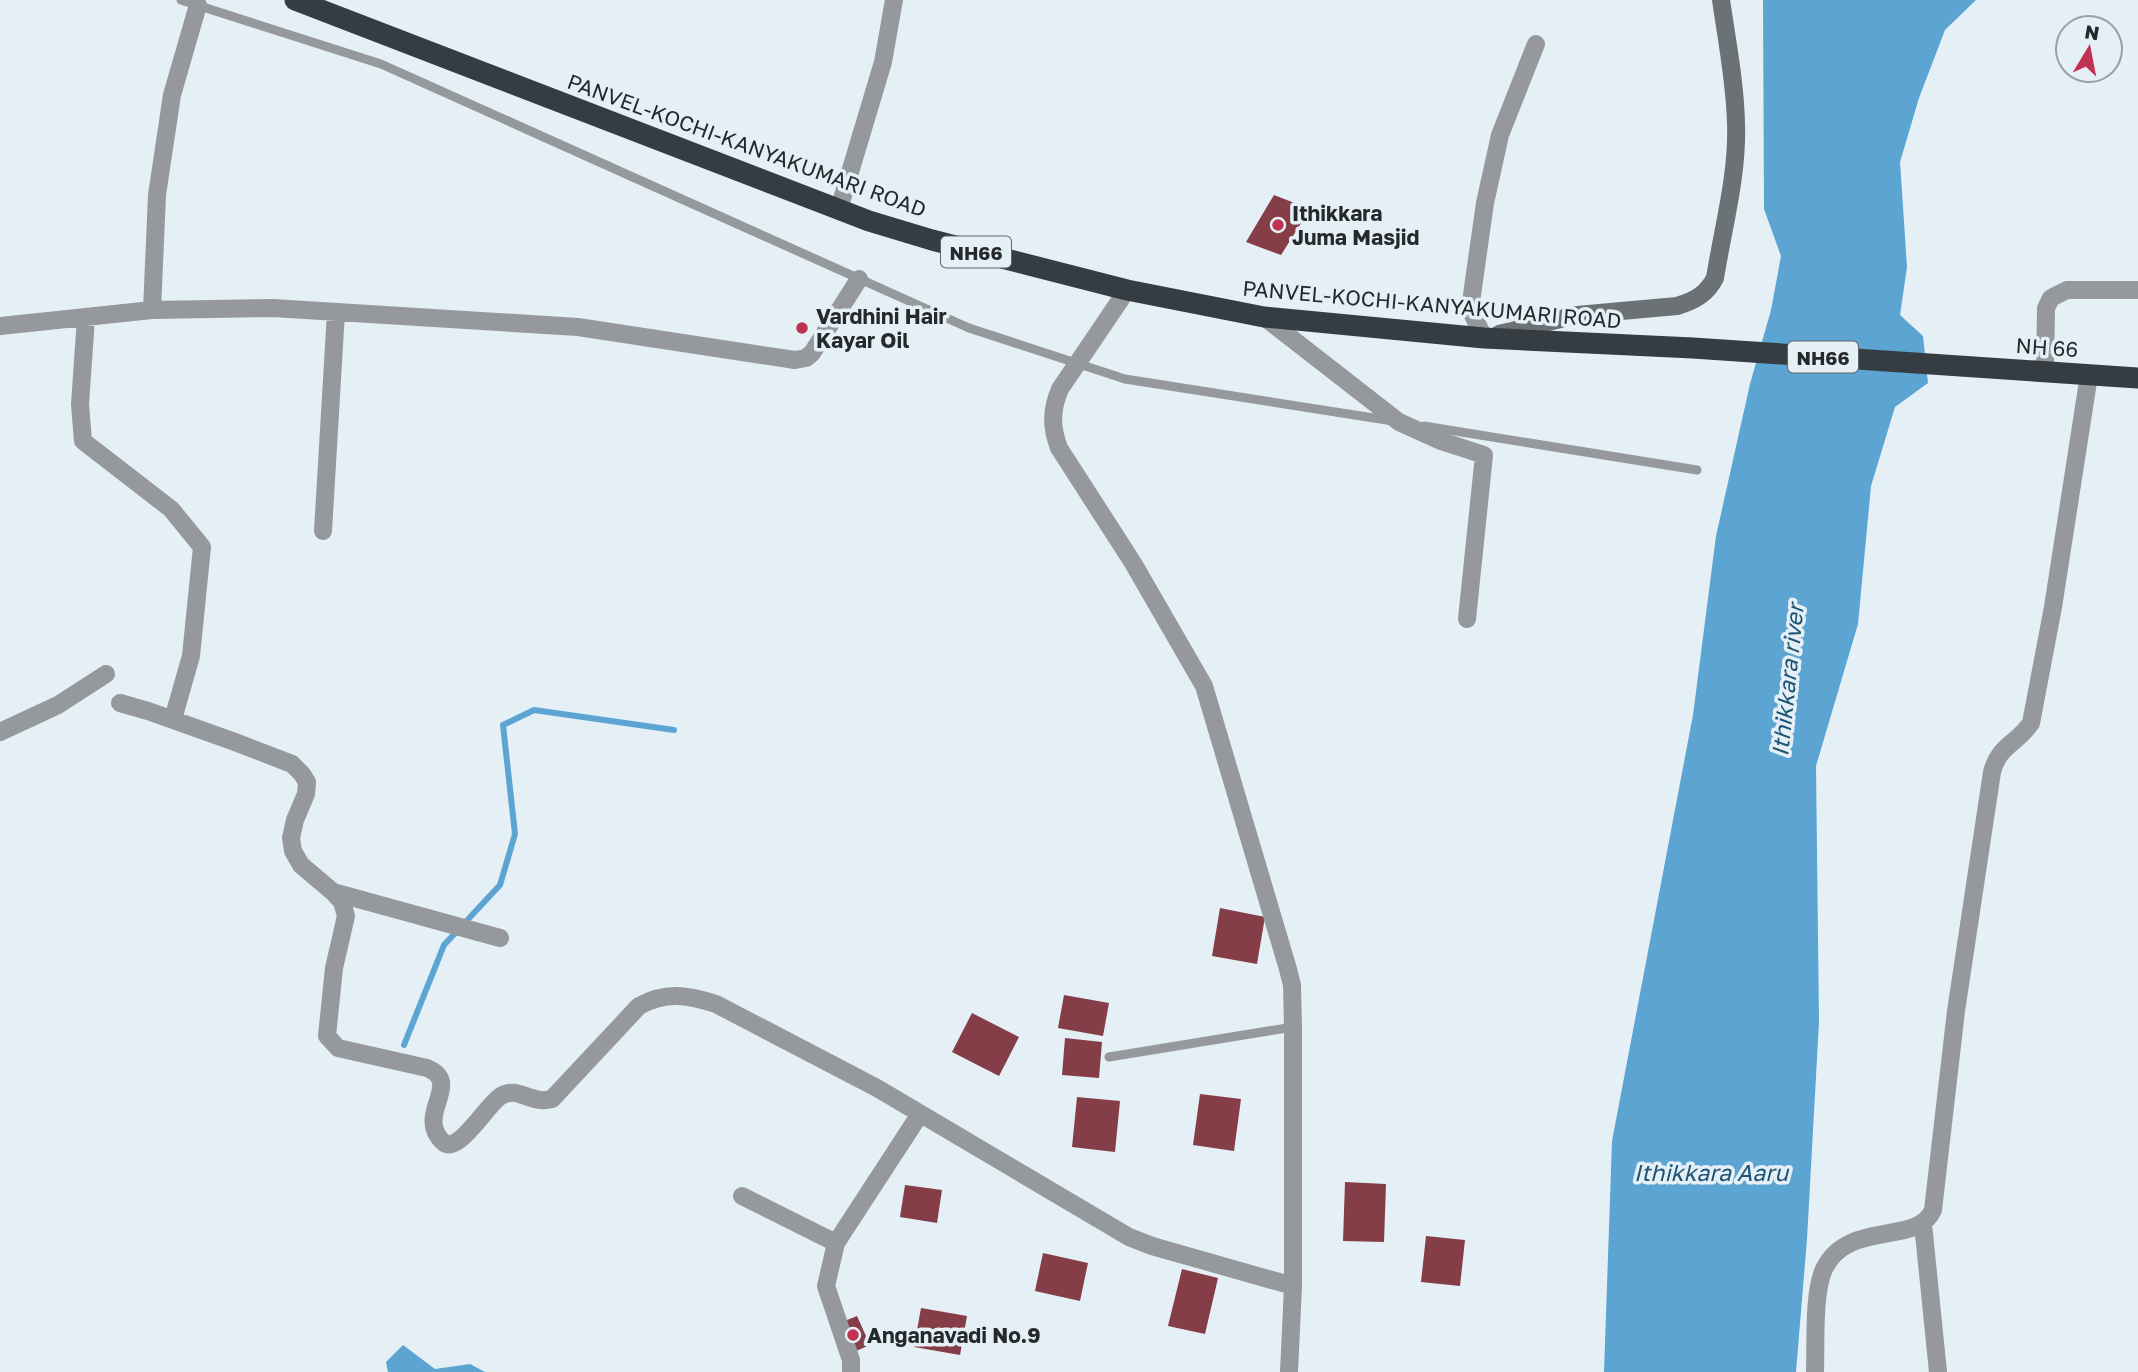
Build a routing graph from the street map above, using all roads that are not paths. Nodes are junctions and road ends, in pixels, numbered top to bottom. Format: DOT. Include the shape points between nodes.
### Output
graph roads {
  1 [pos="295,0"];
  2 [pos="894,0"];
  3 [pos="1721,0"];
  4 [pos="189,3"];
  5 [pos="333,7"];
  6 [pos="1536,44"];
  7 [pos="839,209"];
  8 [pos="859,279"];
  9 [pos="1127,290"];
  10 [pos="2138,290"];
  11 [pos="152,310"];
  12 [pos="336,312"];
  13 [pos="1264,317"];
  14 [pos="86,318"];
  15 [pos="0,326"];
  16 [pos="1484,338"];
  17 [pos="1078,364"];
  18 [pos="1953,365"];
  19 [pos="2045,372"];
  20 [pos="2089,375"];
  21 [pos="2138,378"];
  22 [pos="1399,422"];
  23 [pos="1697,470"];
  24 [pos="323,531"];
  25 [pos="1467,619"];
  26 [pos="106,674"];
  27 [pos="120,703"];
  28 [pos="173,719"];
  29 [pos="0,732"];
  30 [pos="333,892"];
  31 [pos="500,937"];
  32 [pos="1293,1027"];
  33 [pos="1109,1057"];
  34 [pos="920,1114"];
  35 [pos="742,1196"];
  36 [pos="1923,1224"];
  37 [pos="836,1243"];
  38 [pos="1293,1286"];
  39 [pos="851,1372"];
  40 [pos="1289,1372"];
  41 [pos="1815,1372"];
  42 [pos="1938,1372"];
  1 -- 5 [label="highway, PANVEL-KOCHI-KANYAKUMARI ROAD / NH66"];
  2 -- 7 [label="street" via="883,62"];
  3 -- 16 [label="main road" via="1736,126 1715,278 1709,290 1677,306 1577,315"];
  4 -- 8 [label="lane" via="381,64"];
  4 -- 11 [label="street" via="157,195"];
  5 -- 7 [label="highway, PANVEL-KOCHI-KANYAKUMARI ROAD / NH66"];
  6 -- 16 [label="street" via="1500,135 1485,204 1470,309"];
  7 -- 9 [label="highway, PANVEL-KOCHI-KANYAKUMARI ROAD / NH66" via="932,240"];
  8 -- 12 [label="street" via="813,353 795,360 578,327"];
  8 -- 17 [label="lane" via="969,328"];
  9 -- 13 [label="highway, PANVEL-KOCHI-KANYAKUMARI ROAD / NH66"];
  9 -- 17 [label="street"];
  10 -- 19 [label="street" via="2067,290 2054,295 2046,308"];
  11 -- 12 [label="street" via="273,307"];
  11 -- 14 [label="street"];
  12 -- 24 [label="street"];
  13 -- 16 [label="highway, PANVEL-KOCHI-KANYAKUMARI ROAD / NH66"];
  13 -- 22 [label="street"];
  14 -- 15 [label="street"];
  14 -- 28 [label="street" via="79,404 83,441 171,509 202,547 191,656"];
  16 -- 18 [label="highway, PANVEL-KOCHI-KANYAKUMARI ROAD / NH66"];
  17 -- 22 [label="lane" via="1125,379"];
  17 -- 32 [label="street" via="1054,404 1055,439 1204,686 1288,969"];
  18 -- 19 [label="highway, NH 66 / NH66"];
  19 -- 20 [label="highway, NH 66 / NH66"];
  20 -- 21 [label="highway, NH 66 / NH66"];
  20 -- 36 [label="street" via="2031,723 1998,754 1992,772 1956,1011 1935,1202 1931,1217"];
  22 -- 23 [label="lane"];
  22 -- 25 [label="street" via="1484,455"];
  26 -- 29 [label="street" via="58,705"];
  27 -- 28 [label="street"];
  28 -- 30 [label="street" via="292,764 302,774 306,794 295,820 293,851 301,865"];
  30 -- 31 [label="street"];
  30 -- 34 [label="street" via="346,916 334,968 327,1036 338,1048 438,1074 442,1082 432,1123 449,1146 458,1143 494,1101 507,1093 542,1102 552,1099 639,1006 677,995 716,1004"];
  32 -- 33 [label="lane"];
  32 -- 38 [label="street"];
  34 -- 37 [label="street"];
  34 -- 38 [label="street" via="1129,1237"];
  35 -- 37 [label="street"];
  36 -- 41 [label="street" via="1851,1240 1837,1250 1824,1268 1819,1287"];
  36 -- 42 [label="street"];
  37 -- 39 [label="street" via="826,1286"];
  38 -- 40 [label="street"];
}
